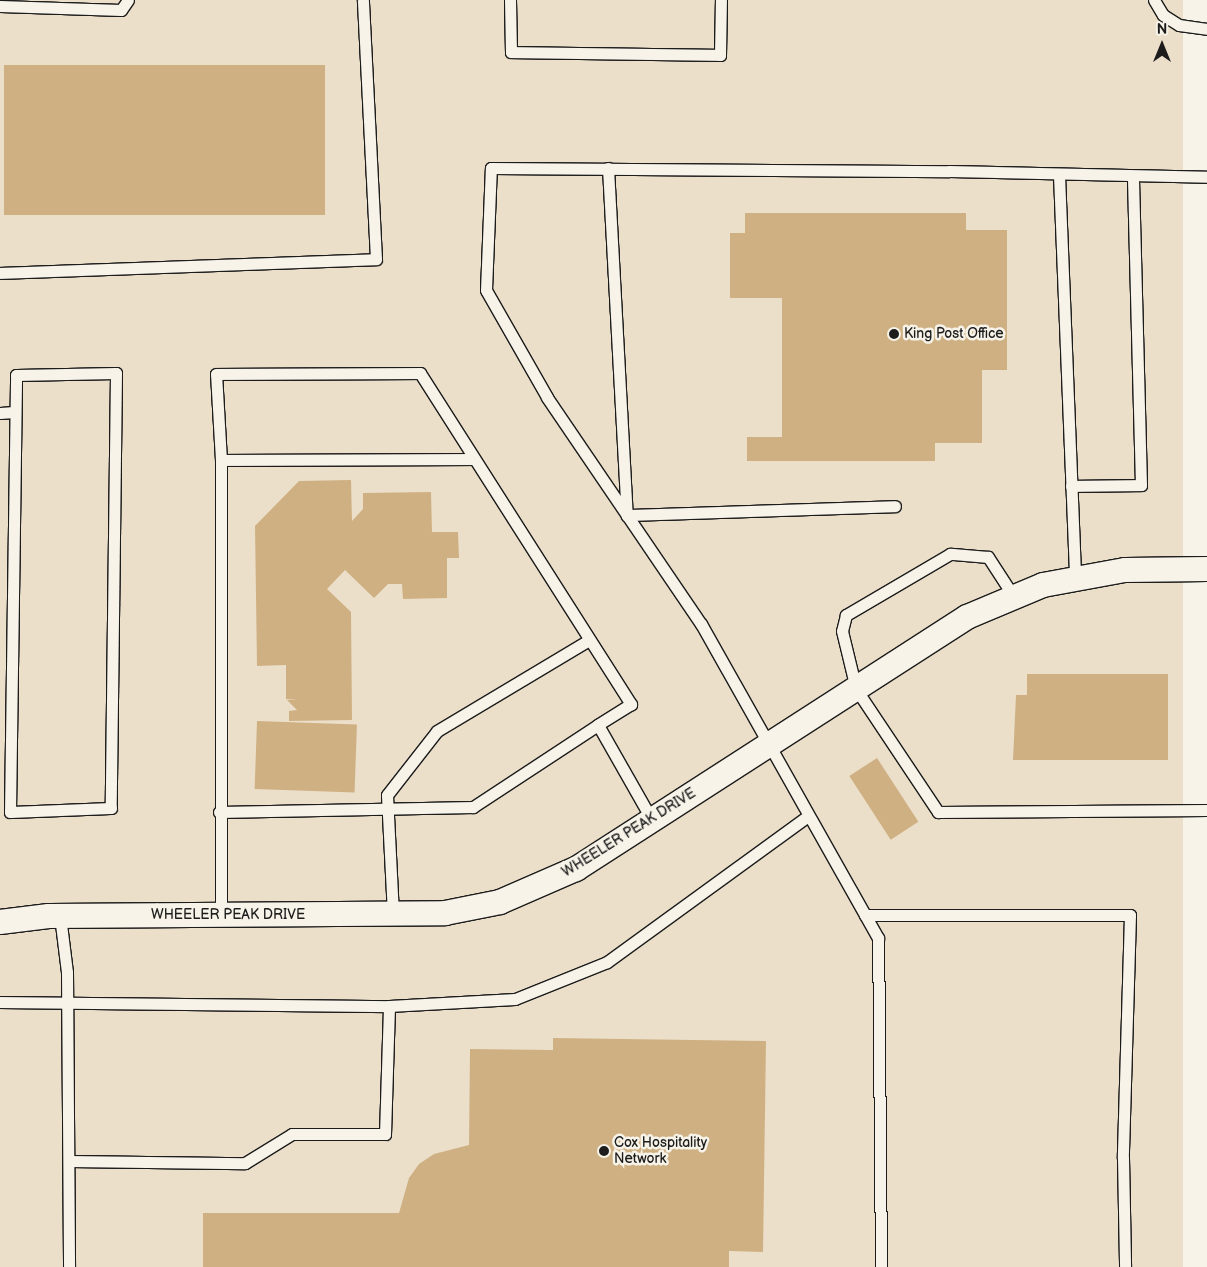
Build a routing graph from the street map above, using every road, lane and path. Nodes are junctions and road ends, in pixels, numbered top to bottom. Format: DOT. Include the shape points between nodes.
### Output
graph roads {
  1 [pos="128,0"];
  2 [pos="363,0"];
  3 [pos="510,0"];
  4 [pos="721,0"];
  5 [pos="1154,0"];
  6 [pos="0,6"];
  7 [pos="1207,29"];
  8 [pos="608,168"];
  9 [pos="1059,175"];
  10 [pos="1207,177"];
  11 [pos="1133,178"];
  12 [pos="0,273"];
  13 [pos="14,412"];
  14 [pos="0,413"];
  15 [pos="474,459"];
  16 [pos="221,460"];
  17 [pos="1071,486"];
  18 [pos="895,506"];
  19 [pos="627,516"];
  20 [pos="1207,569"];
  21 [pos="1075,579"];
  22 [pos="1014,597"];
  23 [pos="589,640"];
  24 [pos="856,689"];
  25 [pos="598,725"];
  26 [pos="767,745"];
  27 [pos="388,810"];
  28 [pos="1207,810"];
  29 [pos="220,812"];
  30 [pos="808,816"];
  31 [pos="652,820"];
  32 [pos="221,914"];
  33 [pos="393,914"];
  34 [pos="60,916"];
  35 [pos="865,916"];
  36 [pos="0,922"];
  37 [pos="0,1002"];
  38 [pos="67,1002"];
  39 [pos="389,1006"];
  40 [pos="69,1161"];
  41 [pos="69,1267"];
  42 [pos="881,1267"];
  43 [pos="1125,1267"];
  1 -- 6 [label="lane" via="121,10"];
  2 -- 12 [label="lane" via="376,260"];
  3 -- 4 [label="lane" via="511,52 720,55"];
  5 -- 7 [label="lane" via="1163,15 1179,25"];
  8 -- 9 [label="lane"];
  8 -- 19 [label="lane"];
  8 -- 19 [label="lane" via="491,168 486,290 547,396"];
  9 -- 11 [label="lane"];
  9 -- 17 [label="lane"];
  10 -- 11 [label="lane"];
  11 -- 17 [label="lane" via="1141,485"];
  13 -- 13 [label="lane" via="16,375 116,373 111,808 10,812"];
  13 -- 14 [label="lane"];
  15 -- 16 [label="lane"];
  15 -- 16 [label="lane" via="420,373 401,373 216,374"];
  15 -- 23 [label="lane"];
  16 -- 29 [label="lane"];
  17 -- 21 [label="lane"];
  18 -- 19 [label="lane"];
  19 -- 26 [label="lane" via="702,624"];
  20 -- 21 [label="street, WHEELER PEAK DRIVE" via="1125,570"];
  21 -- 22 [label="street, WHEELER PEAK DRIVE" via="1043,585"];
  22 -- 24 [label="street, WHEELER PEAK DRIVE" via="967,617"];
  22 -- 24 [label="lane" via="988,557 950,554 846,615 842,631"];
  23 -- 25 [label="lane" via="631,704"];
  23 -- 27 [label="lane" via="437,732 387,795"];
  24 -- 26 [label="street, WHEELER PEAK DRIVE"];
  24 -- 28 [label="lane" via="938,812"];
  25 -- 27 [label="lane" via="473,807"];
  25 -- 31 [label="lane"];
  26 -- 30 [label="lane"];
  26 -- 31 [label="street, WHEELER PEAK DRIVE"];
  27 -- 29 [label="lane"];
  27 -- 33 [label="lane"];
  29 -- 32 [label="lane"];
  30 -- 35 [label="lane"];
  30 -- 39 [label="lane" via="607,962 516,999"];
  31 -- 33 [label="street, WHEELER PEAK DRIVE" via="576,869 500,902 445,913"];
  32 -- 33 [label="street, WHEELER PEAK DRIVE"];
  32 -- 34 [label="street, WHEELER PEAK DRIVE"];
  34 -- 36 [label="street, WHEELER PEAK DRIVE"];
  34 -- 38 [label="lane"];
  35 -- 42 [label="lane" via="878,938"];
  35 -- 43 [label="lane" via="1130,915 1123,1158"];
  37 -- 38 [label="lane"];
  38 -- 39 [label="lane"];
  38 -- 40 [label="lane"];
  39 -- 40 [label="lane" via="385,1134 292,1134 245,1163"];
  40 -- 41 [label="lane"];
}
